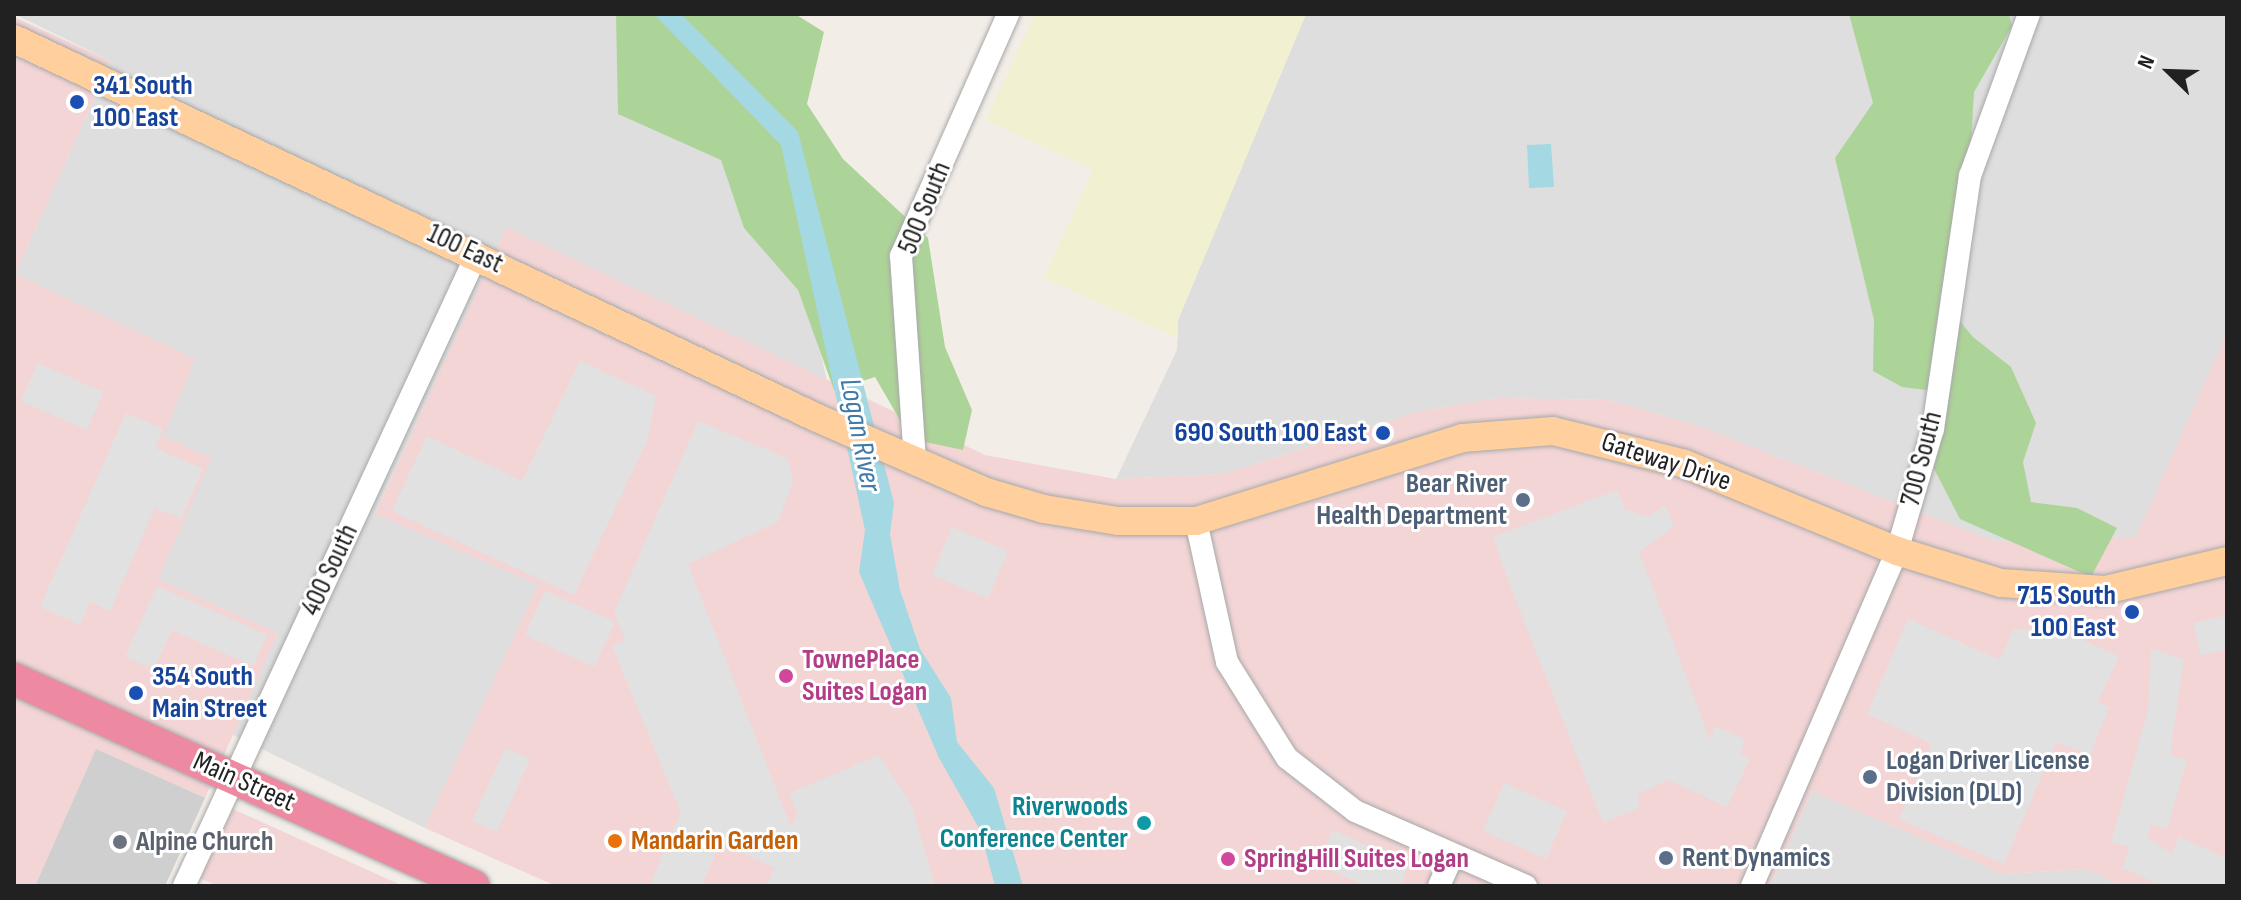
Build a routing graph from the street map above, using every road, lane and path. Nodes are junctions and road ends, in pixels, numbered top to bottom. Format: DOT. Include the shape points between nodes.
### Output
graph roads {
  1 [pos="1008,14"];
  2 [pos="2029,14"];
  3 [pos="14,39"];
  4 [pos="477,254"];
  5 [pos="915,461"];
  6 [pos="1196,521"];
  7 [pos="1897,551"];
  8 [pos="2227,561"];
  9 [pos="14,679"];
  10 [pos="233,778"];
  11 [pos="1453,855"];
  12 [pos="184,886"];
  13 [pos="473,886"];
  14 [pos="1439,886"];
  15 [pos="1526,886"];
  16 [pos="1752,886"];
  1 -- 5 [label="street, 500 South" via="901,256"];
  2 -- 7 [label="street, 700 South" via="1970,176 1933,429"];
  3 -- 4 [label="main road, 100 East"];
  4 -- 5 [label="main road, 100 East"];
  4 -- 10 [label="street, 400 South"];
  5 -- 6 [label="main road, Gateway Drive" via="1044,509 1118,521"];
  6 -- 7 [label="main road, Gateway Drive" via="1249,510 1462,438 1553,431 1616,441 1685,464"];
  6 -- 11 [label="street" via="1227,662 1261,726 1287,758 1355,811"];
  7 -- 8 [label="main road, Gateway Drive" via="2001,583 2073,591 2162,581"];
  7 -- 16 [label="street, 700 South"];
  9 -- 10 [label="highway, Main Street"];
  10 -- 12 [label="street, 400 South"];
  10 -- 13 [label="highway, Main Street"];
  11 -- 14 [label="street"];
  11 -- 15 [label="street"];
}
